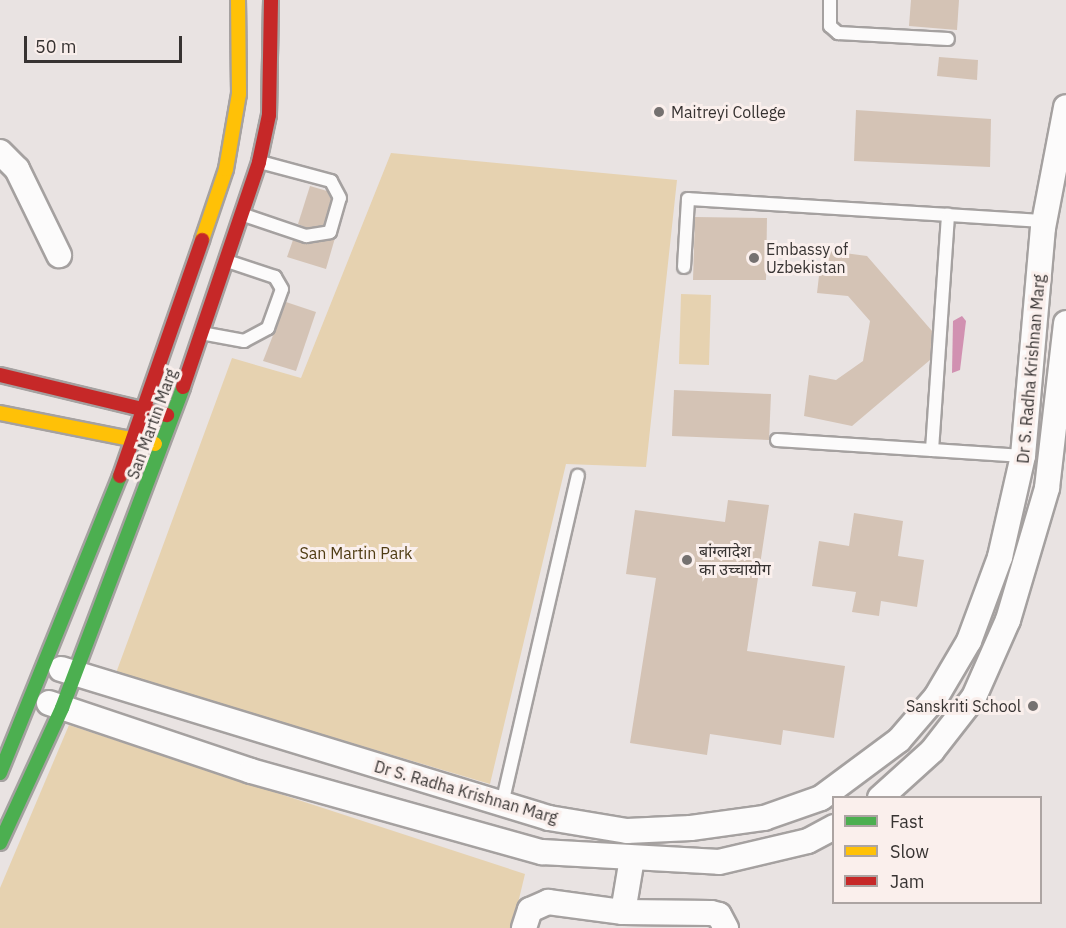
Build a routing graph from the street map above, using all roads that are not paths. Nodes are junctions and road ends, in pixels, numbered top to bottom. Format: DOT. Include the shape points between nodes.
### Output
graph roads {
  1 [pos="238,0"];
  2 [pos="272,0"];
  3 [pos="830,0"];
  4 [pos="948,39"];
  5 [pos="1066,107"];
  6 [pos="0,153"];
  7 [pos="259,162"];
  8 [pos="241,214"];
  9 [pos="948,215"];
  10 [pos="1044,221"];
  11 [pos="59,255"];
  12 [pos="226,261"];
  13 [pos="684,267"];
  14 [pos="1066,323"];
  15 [pos="201,333"];
  16 [pos="0,375"];
  17 [pos="146,409"];
  18 [pos="0,412"];
  19 [pos="173,417"];
  20 [pos="134,439"];
  21 [pos="777,440"];
  22 [pos="162,446"];
  23 [pos="932,450"];
  24 [pos="1023,456"];
  25 [pos="578,476"];
  26 [pos="1019,481"];
  27 [pos="1047,488"];
  28 [pos="47,665"];
  29 [pos="75,674"];
  30 [pos="34,697"];
  31 [pos="62,708"];
  32 [pos="910,728"];
  33 [pos="932,751"];
  34 [pos="0,773"];
  35 [pos="882,796"];
  36 [pos="502,804"];
  37 [pos="549,818"];
  38 [pos="832,828"];
  39 [pos="0,843"];
  40 [pos="542,852"];
  41 [pos="632,858"];
  42 [pos="623,912"];
  43 [pos="524,928"];
  44 [pos="726,928"];
  1 -- 17 [label="street, San Martin Marg" via="239,94 226,169"];
  2 -- 7 [label="street, San Martin Marg" via="270,104"];
  3 -- 4 [label="lane" via="830,26 838,33"];
  5 -- 10 [label="street, Dr S. Radha Krishnan Marg"];
  6 -- 11 [label="street" via="18,170"];
  7 -- 8 [label="street, San Martin Marg"];
  7 -- 8 [label="lane" via="332,181 340,198 330,232 306,236"];
  8 -- 12 [label="street, San Martin Marg"];
  9 -- 10 [label="lane"];
  9 -- 13 [label="lane" via="688,199"];
  9 -- 23 [label="lane"];
  10 -- 24 [label="street, Dr S. Radha Krishnan Marg"];
  12 -- 15 [label="street, San Martin Marg"];
  12 -- 15 [label="lane" via="267,273 282,289 268,328 258,337 244,341"];
  14 -- 27 [label="street, Dr S. Radha Krishnan Marg"];
  15 -- 19 [label="street, San Martin Marg"];
  16 -- 17 [label="street"];
  17 -- 19 [label="street"];
  17 -- 20 [label="street, San Martin Marg"];
  18 -- 20 [label="street"];
  19 -- 22 [label="street, San Martin Marg"];
  20 -- 22 [label="street"];
  20 -- 28 [label="street, San Martin Marg"];
  21 -- 23 [label="lane"];
  22 -- 29 [label="street, San Martin Marg"];
  23 -- 24 [label="lane"];
  24 -- 26 [label="street, Dr S. Radha Krishnan Marg"];
  25 -- 36 [label="lane"];
  26 -- 27 [label="street"];
  26 -- 32 [label="street, Dr S. Radha Krishnan Marg" via="1000,557 969,641 936,697"];
  27 -- 33 [label="street, Dr S. Radha Krishnan Marg" via="1008,620 974,697"];
  28 -- 29 [label="street, Dr S. Radha Krishnan Marg"];
  28 -- 30 [label="street, San Martin Marg"];
  29 -- 31 [label="street, San Martin Marg"];
  29 -- 36 [label="street, Dr S. Radha Krishnan Marg"];
  30 -- 31 [label="street"];
  30 -- 34 [label="street, San Martin Marg"];
  31 -- 39 [label="street, San Martin Marg"];
  31 -- 40 [label="street" via="251,771"];
  32 -- 33 [label="street"];
  32 -- 37 [label="street, Dr S. Radha Krishnan Marg" via="821,798 764,818 627,831"];
  33 -- 35 [label="street, Dr S. Radha Krishnan Marg"];
  36 -- 37 [label="street, Dr S. Radha Krishnan Marg"];
  37 -- 40 [label="street"];
  38 -- 41 [label="street" via="808,841 719,862"];
  40 -- 41 [label="street"];
  41 -- 42 [label="street"];
  42 -- 43 [label="street" via="548,902 530,910"];
  42 -- 44 [label="street" via="711,913 719,915"];
}
